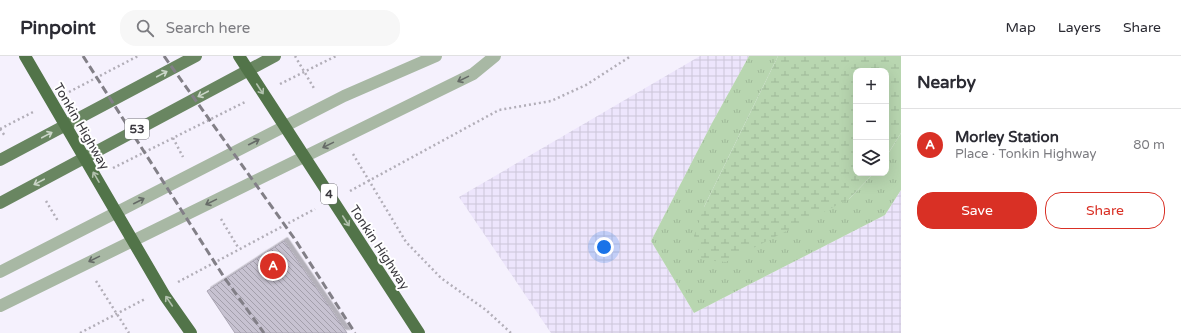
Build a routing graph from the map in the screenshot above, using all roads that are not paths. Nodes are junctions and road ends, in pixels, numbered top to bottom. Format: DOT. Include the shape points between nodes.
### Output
graph roads {
  1 [pos="25,56"];
  2 [pos="196,56"];
  3 [pos="239,56"];
  4 [pos="275,56"];
  5 [pos="436,56"];
  6 [pos="495,56"];
  7 [pos="0,160"];
  8 [pos="0,203"];
  9 [pos="0,272"];
  10 [pos="0,306"];
  11 [pos="191,333"];
  12 [pos="419,333"];
  11 -- 1 [label="highway, Tonkin Highway, one-way" via="165,296"];
  7 -- 2 [label="main road, one-way"];
  3 -- 12 [label="highway, Tonkin Highway / 4, one-way"];
  4 -- 8 [label="main road, 53, one-way"];
  9 -- 5 [label="lane, one-way" via="344,96"];
  6 -- 10 [label="lane, one-way" via="473,74"];
}
